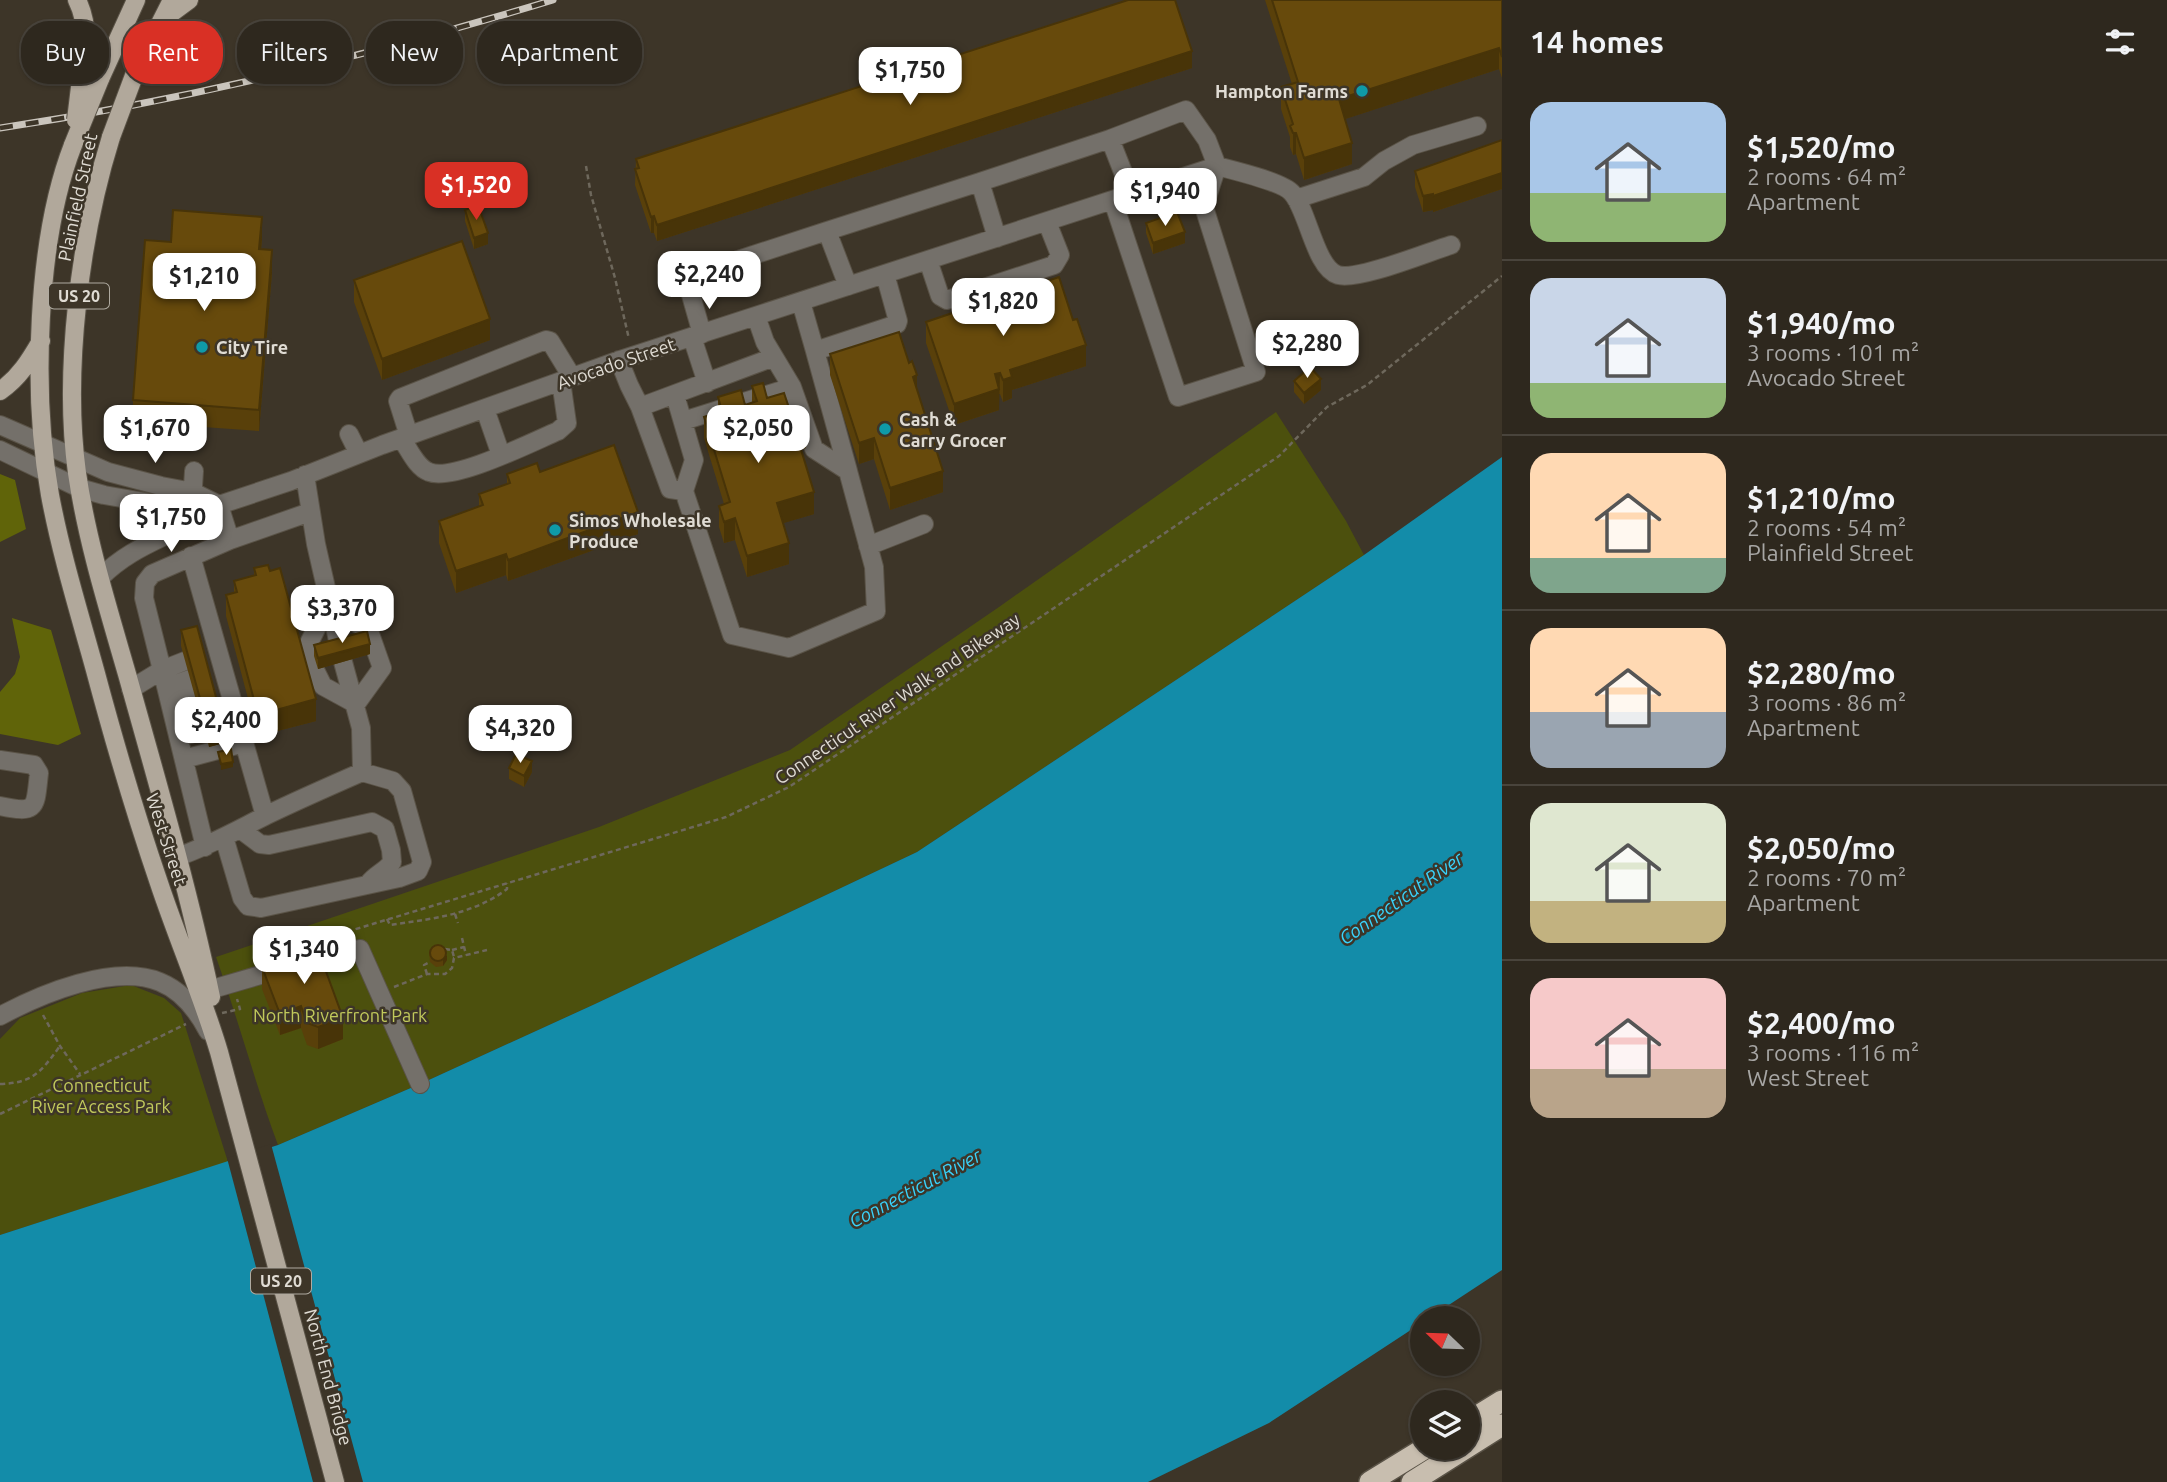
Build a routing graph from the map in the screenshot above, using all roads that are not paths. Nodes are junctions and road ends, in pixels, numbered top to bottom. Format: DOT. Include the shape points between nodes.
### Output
graph roads {
  1 [pos="77,0"];
  2 [pos="136,0"];
  3 [pos="172,0"];
  4 [pos="189,0"];
  5 [pos="162,21"];
  6 [pos="162,21"];
  7 [pos="131,84"];
  8 [pos="1477,125"];
  9 [pos="1110,139"];
  10 [pos="73,145"];
  11 [pos="1217,166"];
  12 [pos="980,183"];
  13 [pos="1132,195"];
  14 [pos="1296,200"];
  15 [pos="1113,201"];
  16 [pos="1048,222"];
  17 [pos="827,231"];
  18 [pos="997,238"];
  19 [pos="1451,245"];
  20 [pos="928,260"];
  21 [pos="886,274"];
  22 [pos="848,286"];
  23 [pos="801,302"];
  24 [pos="756,316"];
  25 [pos="697,335"];
  26 [pos="41,341"];
  27 [pos="816,351"];
  28 [pos="626,358"];
  29 [pos="774,358"];
  30 [pos="566,379"];
  31 [pos="707,383"];
  32 [pos="792,387"];
  33 [pos="0,391"];
  34 [pos="675,395"];
  35 [pos="640,407"];
  36 [pos="485,408"];
  37 [pos="683,421"];
  38 [pos="0,425"];
  39 [pos="349,434"];
  40 [pos="405,437"];
  41 [pos="44,444"];
  42 [pos="0,450"];
  43 [pos="359,454"];
  44 [pos="501,454"];
  45 [pos="75,458"];
  46 [pos="47,471"];
  47 [pos="194,471"];
  48 [pos="848,471"];
  49 [pos="305,475"];
  50 [pos="79,488"];
  51 [pos="684,492"];
  52 [pos="192,500"];
  53 [pos="219,505"];
  54 [pos="310,512"];
  55 [pos="924,524"];
  56 [pos="230,540"];
  57 [pos="869,545"];
  58 [pos="191,556"];
  59 [pos="100,578"];
  60 [pos="328,605"];
  61 [pos="201,656"];
  62 [pos="226,679"];
  63 [pos="131,689"];
  64 [pos="168,694"];
  65 [pos="205,703"];
  66 [pos="356,704"];
  67 [pos="236,714"];
  68 [pos="178,737"];
  69 [pos="244,743"];
  70 [pos="184,759"];
  71 [pos="0,760"];
  72 [pos="362,772"];
  73 [pos="0,806"];
  74 [pos="265,816"];
  75 [pos="232,833"];
  76 [pos="205,847"];
  77 [pos="177,857"];
  78 [pos="153,865"];
  79 [pos="366,885"];
  80 [pos="209,990"];
  81 [pos="0,1016"];
  82 [pos="219,1052"];
  83 [pos="227,1080"];
  84 [pos="420,1084"];
  85 [pos="1502,1401"];
  86 [pos="1480,1415"];
  87 [pos="1502,1425"];
  88 [pos="1410,1457"];
  89 [pos="335,1482"];
  90 [pos="1370,1482"];
  91 [pos="1412,1482"];
  1 -- 10 [label="main road, bridge" via="86,35"];
  2 -- 10 [label="main road, Plainfield Street / US 20, bridge"];
  3 -- 5 [label="main road, Plainfield Street"];
  4 -- 6 [label="main road, US 20"];
  7 -- 45 [label="main road, Plainfield Street / US 20, bridge" via="94,197 82,267 74,359"];
  8 -- 14 [label="street" via="1413,145 1364,177"];
  9 -- 11 [label="street" via="1186,110 1207,139"];
  9 -- 12 [label="street"];
  9 -- 13 [label="street"];
  10 -- 26 [label="main road, Plainfield Street / US 20" via="50,234"];
  11 -- 13 [label="street, Avocado Street"];
  11 -- 14 [label="street" via="1284,187"];
  11 -- 15 [label="street" via="1204,207 1256,372 1178,397"];
  12 -- 17 [label="street"];
  12 -- 18 [label="street"];
  13 -- 15 [label="street, Avocado Street"];
  14 -- 19 [label="street" via="1325,265 1339,275 1356,275"];
  15 -- 16 [label="street, Avocado Street"];
  16 -- 18 [label="street, Avocado Street"];
  16 -- 20 [label="street" via="1060,255 1054,265 947,300 940,296"];
  17 -- 22 [label="street"];
  17 -- 25 [label="street" via="689,276"];
  18 -- 20 [label="street, Avocado Street"];
  20 -- 21 [label="street, Avocado Street"];
  21 -- 22 [label="street, Avocado Street"];
  21 -- 27 [label="street" via="897,324"];
  22 -- 23 [label="street, Avocado Street"];
  23 -- 24 [label="street, Avocado Street"];
  23 -- 27 [label="street"];
  24 -- 25 [label="street, Avocado Street"];
  24 -- 29 [label="street"];
  25 -- 28 [label="street, Avocado Street"];
  25 -- 31 [label="street"];
  26 -- 33 [label="main road" via="26,367"];
  26 -- 41 [label="main road, Plainfield Street / US 20"];
  27 -- 48 [label="street"];
  28 -- 30 [label="street, Avocado Street"];
  28 -- 35 [label="street"];
  29 -- 31 [label="street"];
  29 -- 32 [label="street"];
  30 -- 36 [label="street, Avocado Street"];
  30 -- 40 [label="street" via="546,340 400,398"];
  30 -- 44 [label="street" via="567,423"];
  31 -- 34 [label="street"];
  32 -- 37 [label="street"];
  32 -- 48 [label="street" via="814,449"];
  34 -- 35 [label="street"];
  34 -- 37 [label="street"];
  35 -- 51 [label="street" via="670,489"];
  36 -- 40 [label="street, Avocado Street"];
  36 -- 44 [label="street"];
  37 -- 51 [label="street" via="694,460"];
  38 -- 41 [label="street"];
  39 -- 43 [label="street"];
  40 -- 43 [label="street, Avocado Street"];
  40 -- 44 [label="street" via="420,467 439,475"];
  41 -- 45 [label="street"];
  41 -- 46 [label="main road, Plainfield Street / US 20"];
  42 -- 46 [label="street"];
  43 -- 49 [label="street, Avocado Street"];
  45 -- 50 [label="main road, Plainfield Street / US 20"];
  45 -- 52 [label="street, Avocado Street"];
  46 -- 50 [label="street"];
  46 -- 78 [label="main road, West Street / US 20" via="66,566"];
  47 -- 52 [label="street"];
  48 -- 57 [label="street"];
  49 -- 53 [label="street, Avocado Street"];
  49 -- 54 [label="street"];
  50 -- 52 [label="street, Avocado Street" via="122,500"];
  50 -- 59 [label="main road, West Street / US 20"];
  51 -- 57 [label="street" via="732,635 789,648 876,611"];
  52 -- 53 [label="street, Avocado Street"];
  53 -- 56 [label="street"];
  53 -- 59 [label="street, Avocado Street" via="199,521 129,553"];
  54 -- 56 [label="street"];
  54 -- 60 [label="street"];
  55 -- 57 [label="street"];
  56 -- 58 [label="street"];
  58 -- 61 [label="street"];
  58 -- 64 [label="street" via="152,574 145,583 144,598"];
  59 -- 63 [label="main road, West Street / US 20"];
  60 -- 66 [label="street"];
  60 -- 66 [label="street" via="309,643 312,664 323,686"];
  60 -- 66 [label="street" via="369,631 382,668"];
  61 -- 62 [label="street"];
  61 -- 64 [label="street"];
  62 -- 65 [label="street"];
  62 -- 67 [label="street"];
  63 -- 64 [label="street"];
  63 -- 77 [label="main road, West Street / US 20"];
  64 -- 65 [label="street"];
  64 -- 65 [label="street"];
  64 -- 68 [label="street"];
  65 -- 67 [label="street"];
  65 -- 68 [label="street"];
  66 -- 72 [label="street"];
  67 -- 69 [label="street"];
  68 -- 70 [label="street"];
  69 -- 70 [label="street"];
  69 -- 74 [label="street"];
  70 -- 76 [label="street"];
  71 -- 73 [label="street" via="34,765 39,773 36,800 29,809"];
  72 -- 74 [label="street"];
  72 -- 79 [label="street" via="393,781 402,791 422,862 418,870 399,878"];
  74 -- 75 [label="street"];
  75 -- 76 [label="street"];
  75 -- 79 [label="street" via="242,898 248,906 261,908"];
  75 -- 79 [label="street" via="269,845 378,824 385,829 392,862"];
  76 -- 77 [label="street"];
  77 -- 78 [label="main road"];
  77 -- 80 [label="main road, West Street / US 20"];
  78 -- 82 [label="main road, West Street / US 20"];
  80 -- 82 [label="main road, West Street / US 20"];
  80 -- 84 [label="street" via="360,949"];
  81 -- 82 [label="street" via="80,984 125,976 145,978 183,996 199,1014"];
  82 -- 83 [label="main road, West Street / US 20"];
  83 -- 89 [label="main road, North End Bridge / US 20"];
  85 -- 86 [label="highway"];
  87 -- 91 [label="highway"];
  88 -- 90 [label="highway"];
}
